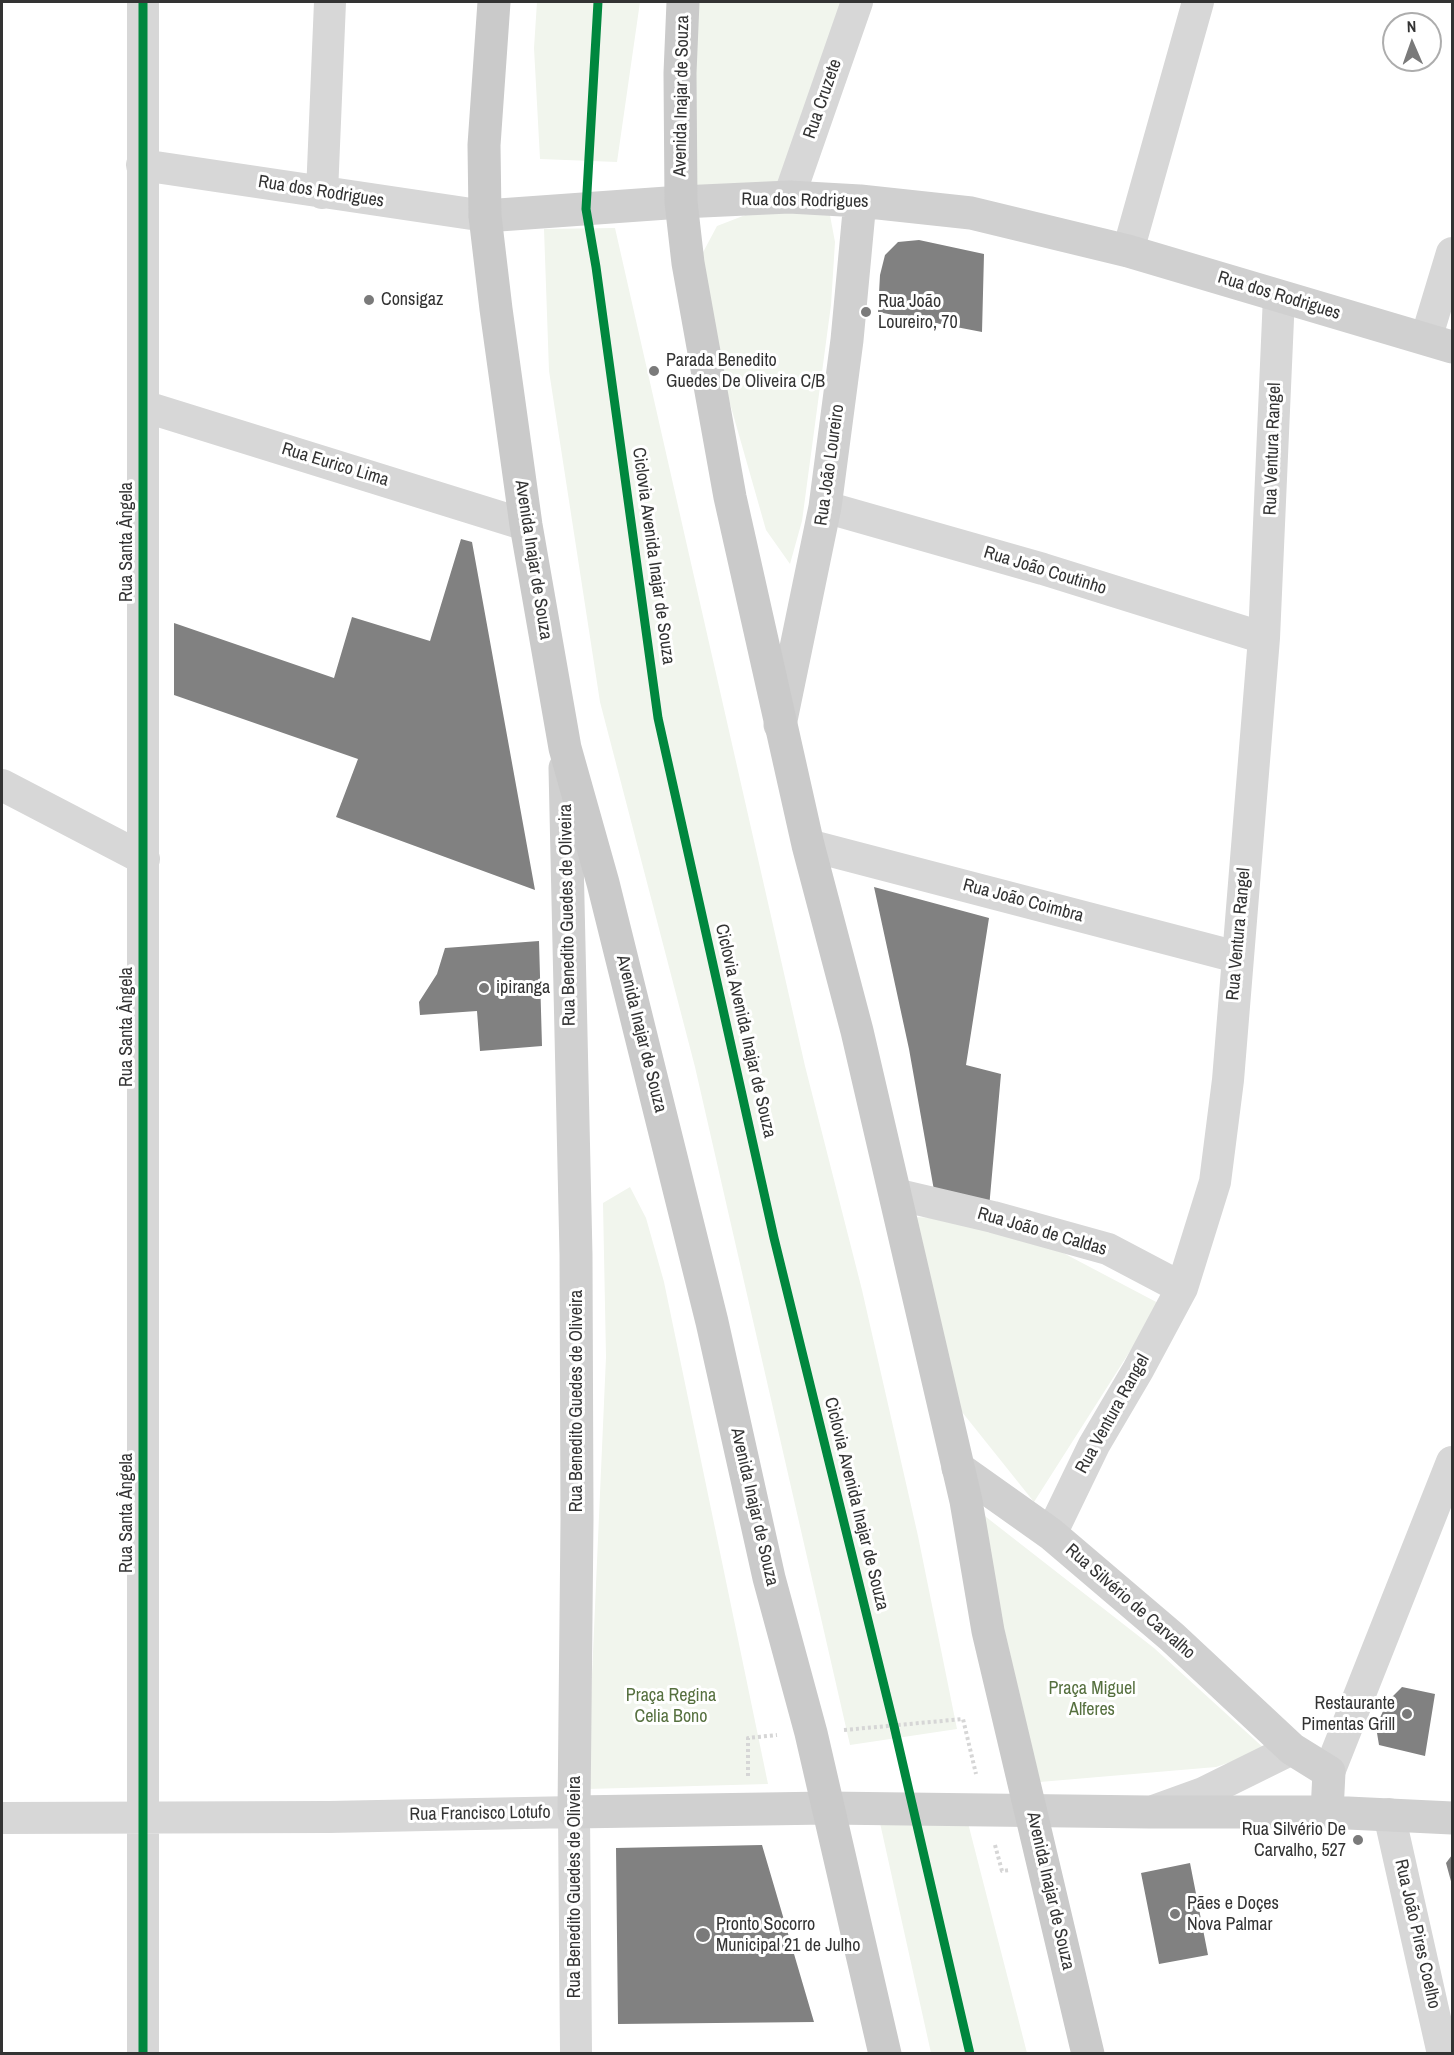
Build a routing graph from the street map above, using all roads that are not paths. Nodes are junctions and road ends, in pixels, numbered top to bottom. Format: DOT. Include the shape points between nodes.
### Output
graph roads {
  1 [pos="143,2"];
  2 [pos="330,2"];
  3 [pos="494,2"];
  4 [pos="683,2"];
  5 [pos="857,2"];
  6 [pos="1198,2"];
  7 [pos="142,165"];
  8 [pos="322,193"];
  9 [pos="789,197"];
  10 [pos="860,201"];
  11 [pos="681,202"];
  12 [pos="485,216"];
  13 [pos="1128,250"];
  14 [pos="1452,253"];
  15 [pos="1279,296"];
  16 [pos="1439,343"];
  17 [pos="143,406"];
  18 [pos="825,507"];
  19 [pos="526,525"];
  20 [pos="1264,638"];
  21 [pos="780,725"];
  22 [pos="565,748"];
  23 [pos="2,785"];
  24 [pos="808,845"];
  25 [pos="144,859"];
  26 [pos="1237,957"];
  27 [pos="895,1194"];
  28 [pos="1182,1288"];
  29 [pos="1452,1462"];
  30 [pos="958,1468"];
  31 [pos="1051,1534"];
  32 [pos="1292,1749"];
  33 [pos="1329,1772"];
  34 [pos="827,1808"];
  35 [pos="1031,1810"];
  36 [pos="574,1812"];
  37 [pos="1149,1812"];
  38 [pos="1327,1812"];
  39 [pos="1389,1814"];
  40 [pos="144,1816"];
  41 [pos="2,1818"];
  42 [pos="1452,1818"];
  43 [pos="143,2054"];
  44 [pos="576,2054"];
  45 [pos="885,2054"];
  46 [pos="1088,2054"];
  47 [pos="1443,2054"];
  1 -- 7 [label="street, Rua Santa Ângela"];
  2 -- 8 [label="street"];
  3 -- 12 [label="main road, Avenida Inajar de Souza" via="484,146"];
  4 -- 11 [label="main road, Avenida Inajar de Souza"];
  5 -- 9 [label="street, Rua Cruzete"];
  6 -- 13 [label="street"];
  7 -- 8 [label="street, Rua dos Rodrigues"];
  7 -- 17 [label="street, Rua Santa Ângela"];
  8 -- 12 [label="street, Rua dos Rodrigues"];
  9 -- 10 [label="street, Rua dos Rodrigues"];
  9 -- 11 [label="street, Rua dos Rodrigues"];
  10 -- 13 [label="street, Rua dos Rodrigues" via="970,213"];
  10 -- 18 [label="street, Rua João Loureiro"];
  11 -- 12 [label="street, Rua dos Rodrigues"];
  11 -- 21 [label="main road, Avenida Inajar de Souza" via="690,275 730,497"];
  12 -- 19 [label="main road, Avenida Inajar de Souza"];
  13 -- 15 [label="street, Rua dos Rodrigues"];
  14 -- 16 [label="street"];
  15 -- 16 [label="street, Rua dos Rodrigues"];
  15 -- 20 [label="street, Rua Ventura Rangel"];
  17 -- 19 [label="street, Rua Eurico Lima"];
  17 -- 25 [label="street, Rua Santa Ângela"];
  18 -- 20 [label="street, Rua João Coutinho"];
  18 -- 21 [label="street, Rua João Loureiro"];
  19 -- 22 [label="main road, Avenida Inajar de Souza"];
  20 -- 26 [label="street, Rua Ventura Rangel"];
  21 -- 24 [label="main road, Avenida Inajar de Souza"];
  22 -- 34 [label="main road, Avenida Inajar de Souza" via="615,930 712,1322 769,1578 811,1732"];
  22 -- 36 [label="street, Rua Benedito Guedes de Oliveira" via="576,1255"];
  23 -- 25 [label="street"];
  24 -- 26 [label="street, Rua João Coimbra"];
  24 -- 27 [label="main road, Avenida Inajar de Souza"];
  25 -- 40 [label="street, Rua Santa Ângela"];
  26 -- 28 [label="street, Rua Ventura Rangel" via="1228,1080 1215,1182"];
  27 -- 28 [label="street, Rua João de Caldas" via="1108,1249"];
  27 -- 30 [label="main road, Avenida Inajar de Souza"];
  28 -- 31 [label="street, Rua Ventura Rangel" via="1094,1445"];
  29 -- 33 [label="street"];
  30 -- 31 [label="street, Rua Silvério de Carvalho"];
  30 -- 35 [label="main road, Avenida Inajar de Souza" via="988,1631"];
  31 -- 32 [label="street, Rua Silvério de Carvalho"];
  32 -- 33 [label="street, Rua Silvério de Carvalho"];
  32 -- 37 [label="street" via="1203,1793"];
  33 -- 38 [label="street"];
  34 -- 35 [label="street, Rua Francisco Lotufo"];
  34 -- 36 [label="street, Rua Francisco Lotufo"];
  34 -- 45 [label="main road, Avenida Inajar de Souza"];
  35 -- 37 [label="street"];
  35 -- 46 [label="main road, Avenida Inajar de Souza"];
  36 -- 40 [label="street, Rua Francisco Lotufo"];
  36 -- 44 [label="street, Rua Benedito Guedes de Oliveira"];
  37 -- 38 [label="street"];
  38 -- 39 [label="street"];
  39 -- 42 [label="street"];
  39 -- 47 [label="street, Rua João Pires Coelho"];
  40 -- 41 [label="street, Rua Francisco Lotufo"];
  40 -- 43 [label="street, Rua Santa Ângela"];
}
